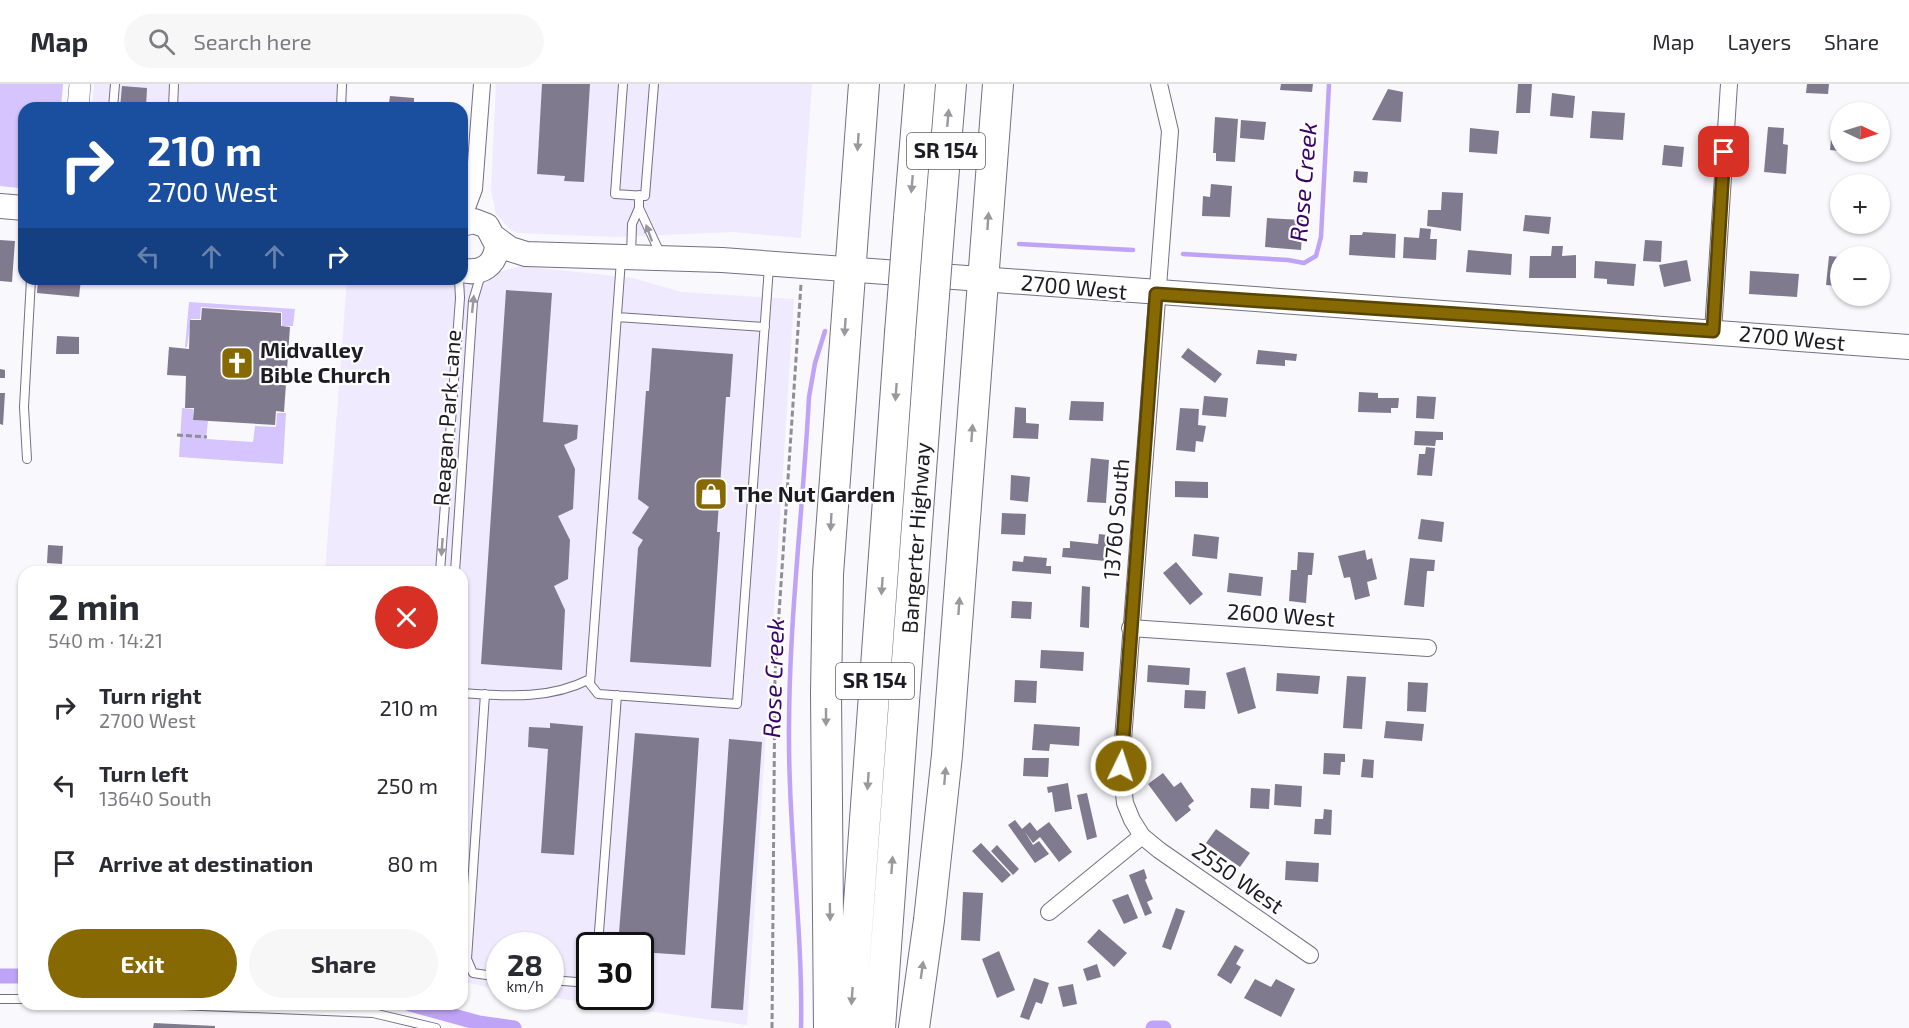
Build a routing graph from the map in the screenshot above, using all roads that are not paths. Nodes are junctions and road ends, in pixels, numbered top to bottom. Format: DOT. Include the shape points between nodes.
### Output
graph roads {
  1 [pos="80,84"];
  2 [pos="115,84"];
  3 [pos="174,84"];
  4 [pos="342,84"];
  5 [pos="482,84"];
  6 [pos="623,84"];
  7 [pos="654,84"];
  8 [pos="864,84"];
  9 [pos="920,84"];
  10 [pos="951,84"];
  11 [pos="998,84"];
  12 [pos="1159,84"];
  13 [pos="1729,84"];
  14 [pos="78,102"];
  15 [pos="114,102"];
  16 [pos="173,102"];
  17 [pos="341,102"];
  18 [pos="476,177"];
  19 [pos="639,195"];
  20 [pos="0,206"];
  21 [pos="18,208"];
  22 [pos="639,208"];
  23 [pos="468,209"];
  24 [pos="468,222"];
  25 [pos="491,232"];
  26 [pos="526,254"];
  27 [pos="627,257"];
  28 [pos="662,258"];
  29 [pos="769,263"];
  30 [pos="478,268"];
  31 [pos="849,269"];
  32 [pos="984,280"];
  33 [pos="31,285"];
  34 [pos="459,285"];
  35 [pos="1156,294"];
  36 [pos="617,317"];
  37 [pos="765,327"];
  38 [pos="1713,331"];
  39 [pos="1909,348"];
  40 [pos="27,459"];
  41 [pos="440,566"];
  42 [pos="455,566"];
  43 [pos="1130,628"];
  44 [pos="1428,648"];
  45 [pos="590,680"];
  46 [pos="468,693"];
  47 [pos="485,694"];
  48 [pos="617,695"];
  49 [pos="1142,836"];
  50 [pos="468,901"];
  51 [pos="1049,912"];
  52 [pos="599,932"];
  53 [pos="1310,956"];
  54 [pos="468,963"];
  55 [pos="486,976"];
  56 [pos="0,999"];
  57 [pos="18,999"];
  58 [pos="300,1010"];
  59 [pos="436,1028"];
  60 [pos="829,1028"];
  61 [pos="850,1028"];
  62 [pos="880,1028"];
  63 [pos="914,1028"];
  1 -- 14 [label="street"];
  2 -- 15 [label="lane"];
  3 -- 16 [label="lane"];
  4 -- 17 [label="lane"];
  5 -- 18 [label="street"];
  6 -- 19 [label="lane" via="615,194"];
  7 -- 19 [label="lane" via="645,196"];
  8 -- 31 [label="highway, one-way"];
  9 -- 61 [label="highway, Bangerter Highway / SR 154, one-way, bridge"];
  62 -- 10 [label="highway, Bangerter Highway / SR 154, one-way, bridge"];
  32 -- 11 [label="highway, one-way"];
  12 -- 35 [label="street, 13760 South" via="1170,131"];
  13 -- 38 [label="street"];
  18 -- 23 [label="street"];
  18 -- 25 [label="street" via="479,203"];
  19 -- 22 [label="lane"];
  20 -- 21 [label="main road"];
  22 -- 27 [label="lane"];
  28 -- 22 [label="lane, one-way"];
  24 -- 25 [label="main road"];
  25 -- 26 [label="main road, 2700 West" via="510,249"];
  25 -- 30 [label="main road" via="496,252"];
  26 -- 27 [label="main road, 2700 West"];
  26 -- 30 [label="main road, 2700 West"];
  27 -- 28 [label="main road, 2700 West"];
  27 -- 36 [label="lane"];
  28 -- 29 [label="main road, 2700 West"];
  29 -- 31 [label="main road, 2700 West"];
  29 -- 37 [label="lane"];
  42 -- 30 [label="lane, Reagan Park Lane, one-way"];
  31 -- 32 [label="main road, 2700 West"];
  31 -- 60 [label="highway, one-way" via="826,630"];
  32 -- 35 [label="main road, 2700 West"];
  63 -- 32 [label="highway, one-way" via="946,767"];
  33 -- 40 [label="lane" via="24,407"];
  34 -- 41 [label="lane, Reagan Park Lane, one-way"];
  35 -- 38 [label="main road, 2700 West"];
  35 -- 43 [label="street, 13760 South"];
  36 -- 37 [label="lane"];
  36 -- 45 [label="lane"];
  37 -- 48 [label="lane" via="737,704"];
  38 -- 39 [label="main road, 2700 West"];
  43 -- 44 [label="street, 2600 West"];
  43 -- 49 [label="street, 13760 South" via="1122,784 1125,802"];
  45 -- 47 [label="lane" via="549,694"];
  45 -- 48 [label="lane" via="591,688 598,694"];
  46 -- 47 [label="lane"];
  47 -- 50 [label="lane"];
  48 -- 52 [label="lane"];
  49 -- 51 [label="street"];
  49 -- 53 [label="street, 2550 West"];
  54 -- 55 [label="lane" via="476,975"];
  56 -- 57 [label="lane"];
  58 -- 59 [label="lane" via="373,1013"];
}
